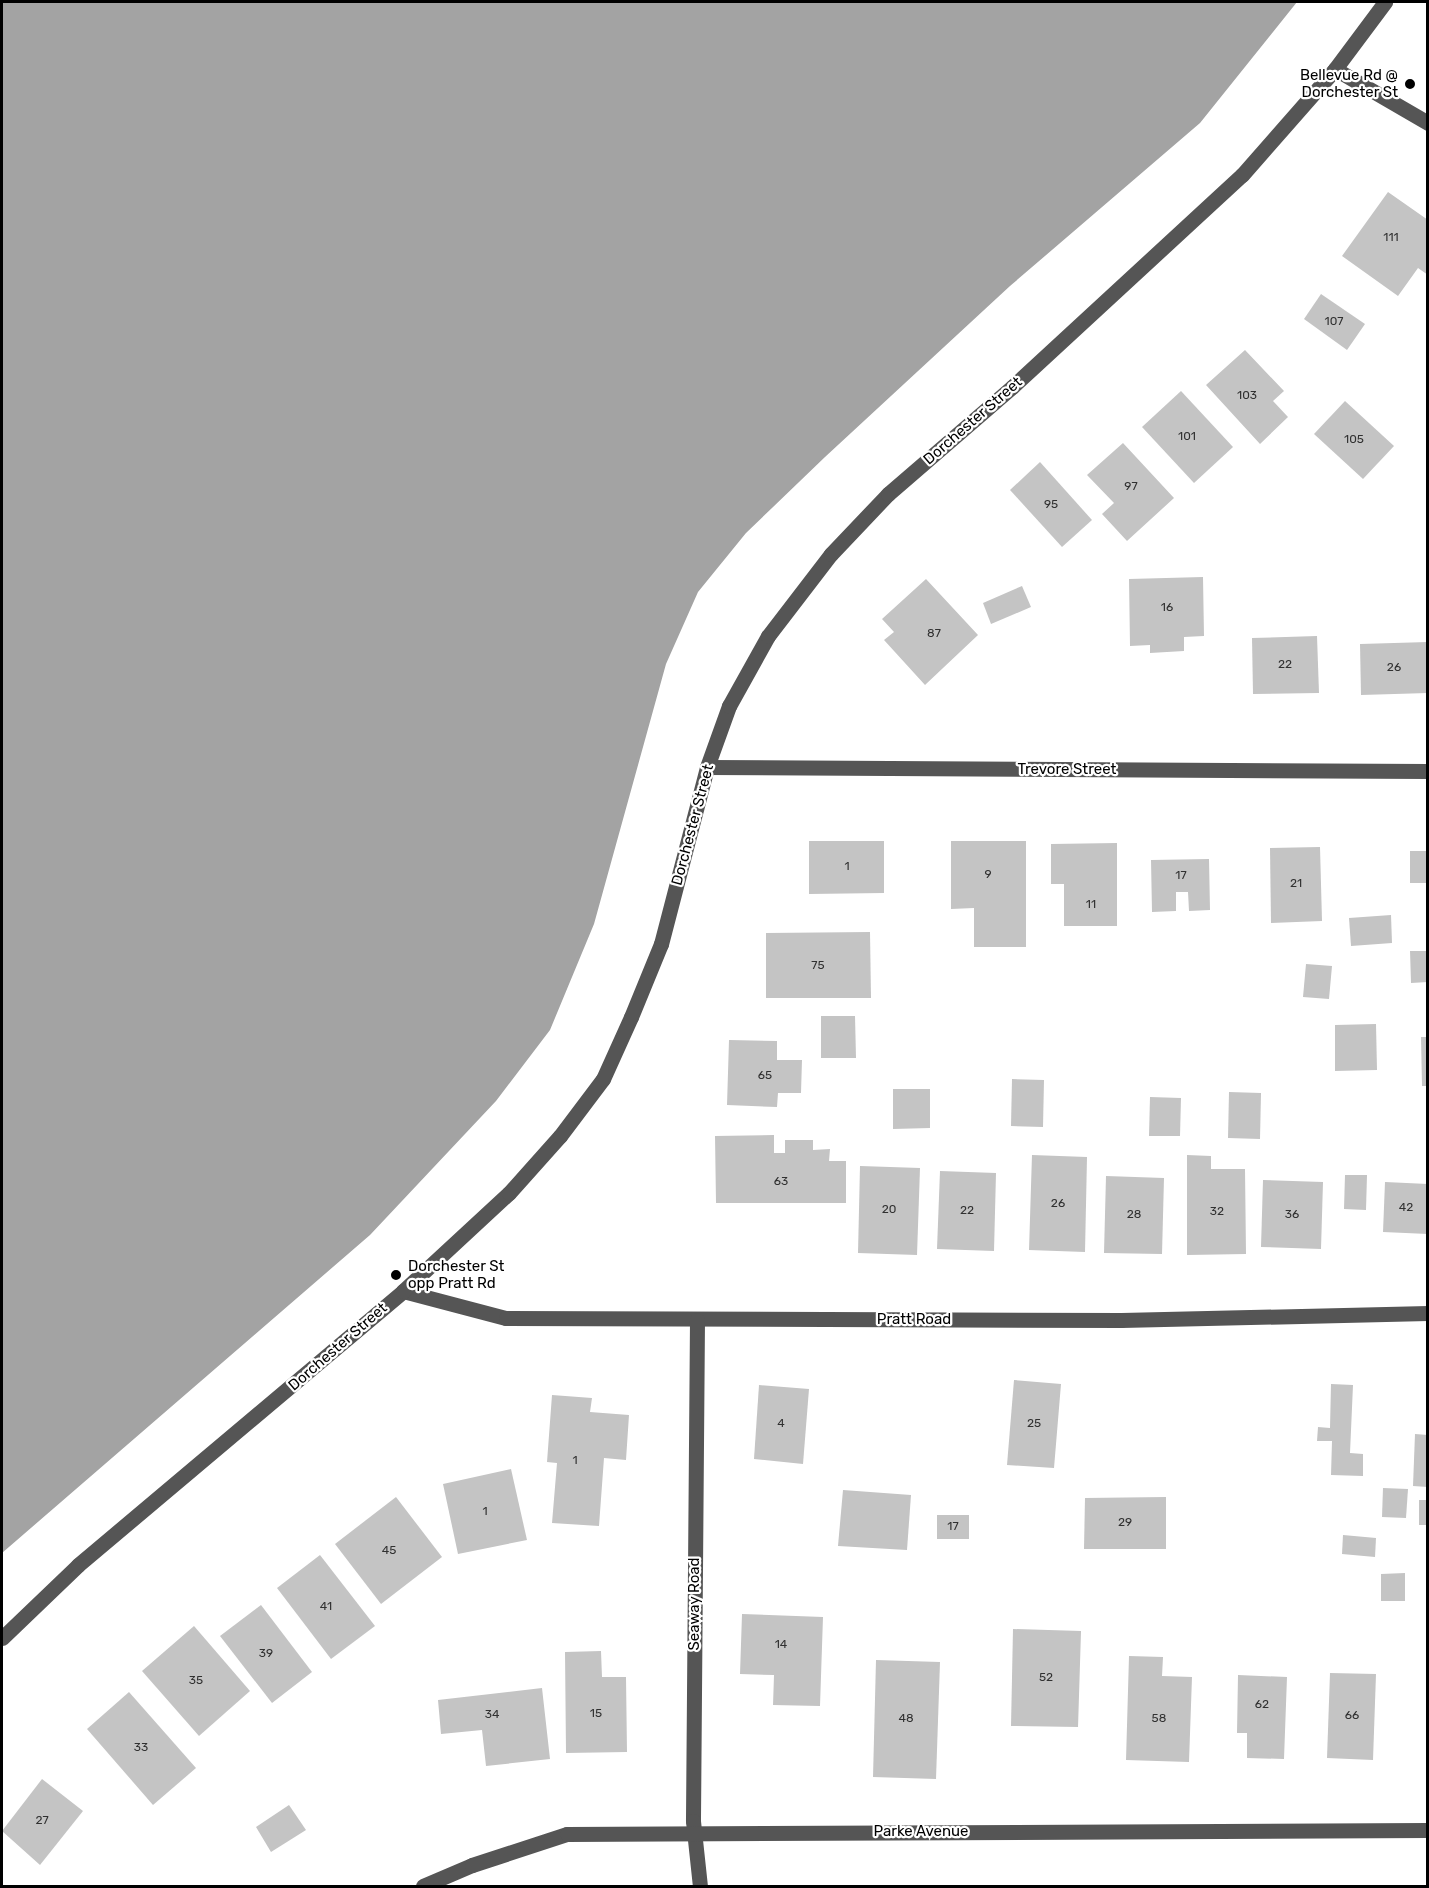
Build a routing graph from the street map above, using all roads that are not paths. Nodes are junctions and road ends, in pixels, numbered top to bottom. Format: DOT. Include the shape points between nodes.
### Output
graph roads {
  1 [pos="1384,2"];
  2 [pos="1335,69"];
  3 [pos="1428,123"];
  4 [pos="707,767"];
  5 [pos="1428,771"];
  6 [pos="404,1291"];
  7 [pos="1428,1313"];
  8 [pos="697,1320"];
  9 [pos="2,1638"];
  10 [pos="1428,1830"];
  11 [pos="698,1836"];
  12 [pos="423,1887"];
  13 [pos="700,1887"];
  1 -- 2 [label="street, Dorchester Street"];
  2 -- 3 [label="street"];
  2 -- 4 [label="street, Dorchester Street" via="1242,175 1021,380 888,494 831,554 768,636 729,706"];
  4 -- 5 [label="street, Trevore Street"];
  4 -- 6 [label="street, Dorchester Street" via="661,944 603,1079 509,1193"];
  6 -- 8 [label="street, Pratt Road" via="506,1318"];
  6 -- 9 [label="street, Dorchester Street" via="78,1564"];
  7 -- 8 [label="street, Pratt Road" via="1121,1320"];
  8 -- 11 [label="street, Seaway Road" via="693,1821"];
  10 -- 11 [label="street, Parke Avenue" via="747,1832"];
  11 -- 12 [label="street, Parke Avenue" via="567,1834 472,1865"];
  11 -- 13 [label="street, Seaway Road"];
}
